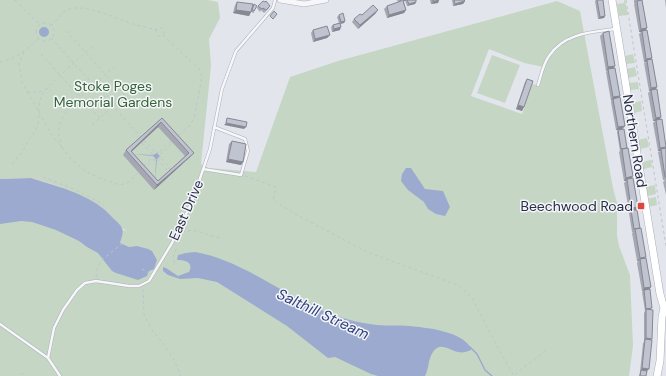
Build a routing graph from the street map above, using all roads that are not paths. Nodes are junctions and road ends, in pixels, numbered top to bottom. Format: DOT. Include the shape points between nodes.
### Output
graph roads {
  1 [pos="275,0"];
  2 [pos="280,0"];
  3 [pos="326,0"];
  4 [pos="612,0"];
  5 [pos="617,29"];
  6 [pos="538,85"];
  7 [pos="214,127"];
  8 [pos="203,169"];
  9 [pos="665,308"];
  10 [pos="0,324"];
  11 [pos="663,342"];
  12 [pos="48,358"];
  13 [pos="60,376"];
  14 [pos="657,376"];
  1 -- 7 [label="lane, East Drive" via="273,8 236,51 222,89"];
  2 -- 3 [label="street" via="304,4"];
  4 -- 5 [label="street, Northern Road"];
  5 -- 6 [label="lane" via="579,35 558,44 548,56"];
  5 -- 9 [label="street, Northern Road" via="660,294"];
  7 -- 8 [label="lane, East Drive"];
  7 -- 8 [label="lane" via="245,139 248,151 241,175"];
  8 -- 12 [label="lane, East Drive" via="192,202 149,281 140,286 96,281 85,283 76,290 54,328"];
  9 -- 11 [label="street, Northern Road" via="662,317"];
  10 -- 12 [label="lane"];
  11 -- 14 [label="street, Northern Road"];
  12 -- 13 [label="lane"];
}
